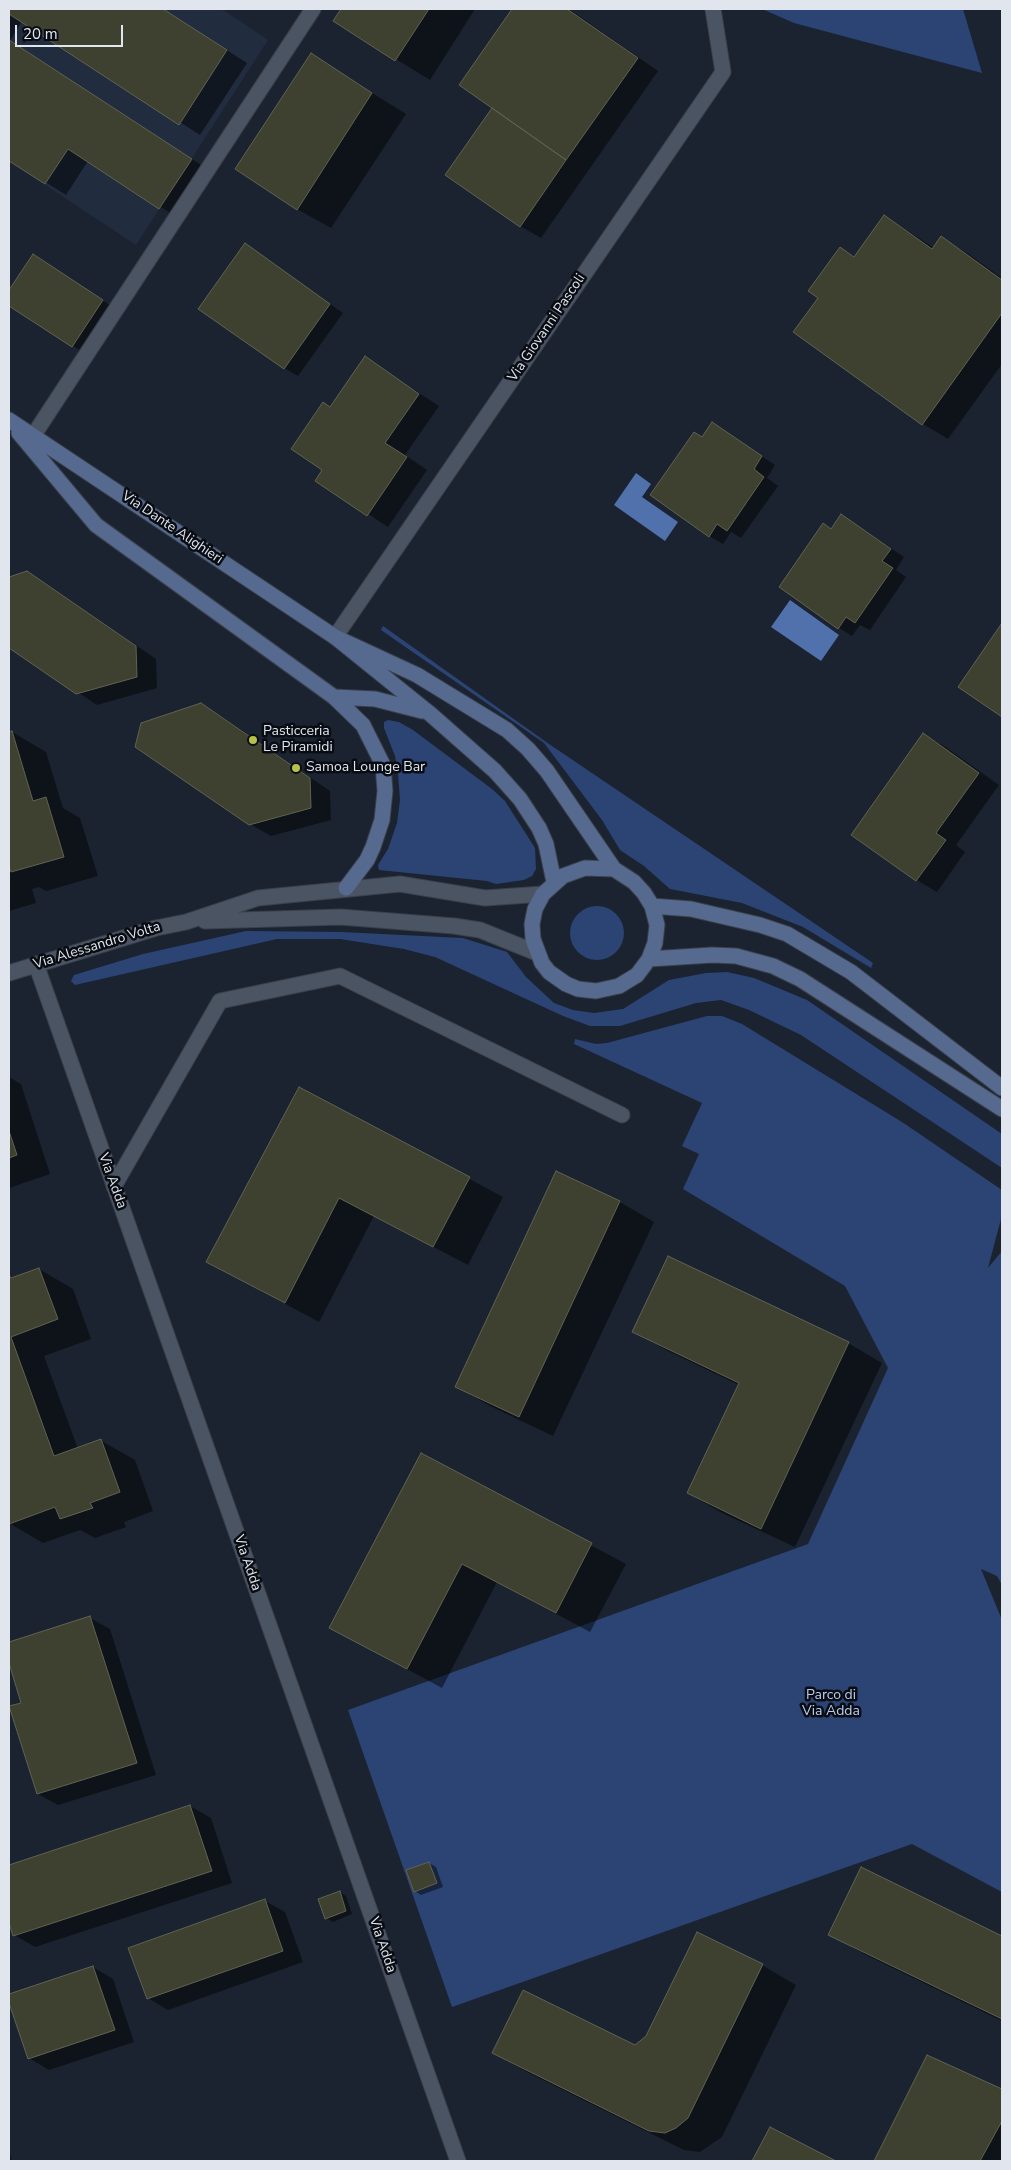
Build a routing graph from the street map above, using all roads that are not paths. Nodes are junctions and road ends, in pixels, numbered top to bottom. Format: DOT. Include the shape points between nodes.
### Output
graph roads {
  1 [pos="313,9"];
  2 [pos="713,9"];
  3 [pos="9,420"];
  4 [pos="33,436"];
  5 [pos="335,637"];
  6 [pos="334,697"];
  7 [pos="428,712"];
  8 [pos="614,869"];
  9 [pos="554,882"];
  10 [pos="346,888"];
  11 [pos="543,894"];
  12 [pos="652,906"];
  13 [pos="186,922"];
  14 [pos="537,953"];
  15 [pos="649,959"];
  16 [pos="36,964"];
  17 [pos="9,973"];
  18 [pos="1002,1088"];
  19 [pos="1002,1109"];
  20 [pos="622,1115"];
  21 [pos="114,1186"];
  22 [pos="458,2161"];
  1 -- 4 [label="street"];
  2 -- 5 [label="street, Via Giovanni Pascoli" via="722,72"];
  3 -- 4 [label="main road, Via Dante Alighieri"];
  3 -- 6 [label="main road" via="96,524"];
  4 -- 5 [label="main road, Via Dante Alighieri"];
  5 -- 7 [label="main road"];
  5 -- 8 [label="main road" via="417,676 507,730 547,771"];
  6 -- 7 [label="main road" via="375,699"];
  6 -- 10 [label="main road" via="363,725 375,746 383,765 385,791 382,820 373,847"];
  7 -- 9 [label="main road" via="495,771 520,799 546,844"];
  8 -- 9 [label="main road" via="585,868"];
  8 -- 12 [label="main road" via="634,882"];
  9 -- 11 [label="main road"];
  10 -- 11 [label="street" via="400,884 485,898"];
  10 -- 13 [label="street" via="258,898"];
  11 -- 14 [label="main road" via="532,924"];
  12 -- 15 [label="main road" via="655,943"];
  12 -- 18 [label="main road" via="691,909 787,934 851,972"];
  13 -- 14 [label="street" via="341,918 419,923 480,930"];
  13 -- 16 [label="street, Via Alessandro Volta"];
  14 -- 15 [label="main road" via="549,972 566,984 596,991 608,990 629,981"];
  15 -- 19 [label="main road" via="736,956 773,966 800,979"];
  16 -- 17 [label="street, Via Alessandro Volta"];
  16 -- 21 [label="street, Via Adda"];
  20 -- 21 [label="street" via="340,976 220,1001"];
  21 -- 22 [label="street, Via Adda"];
}
